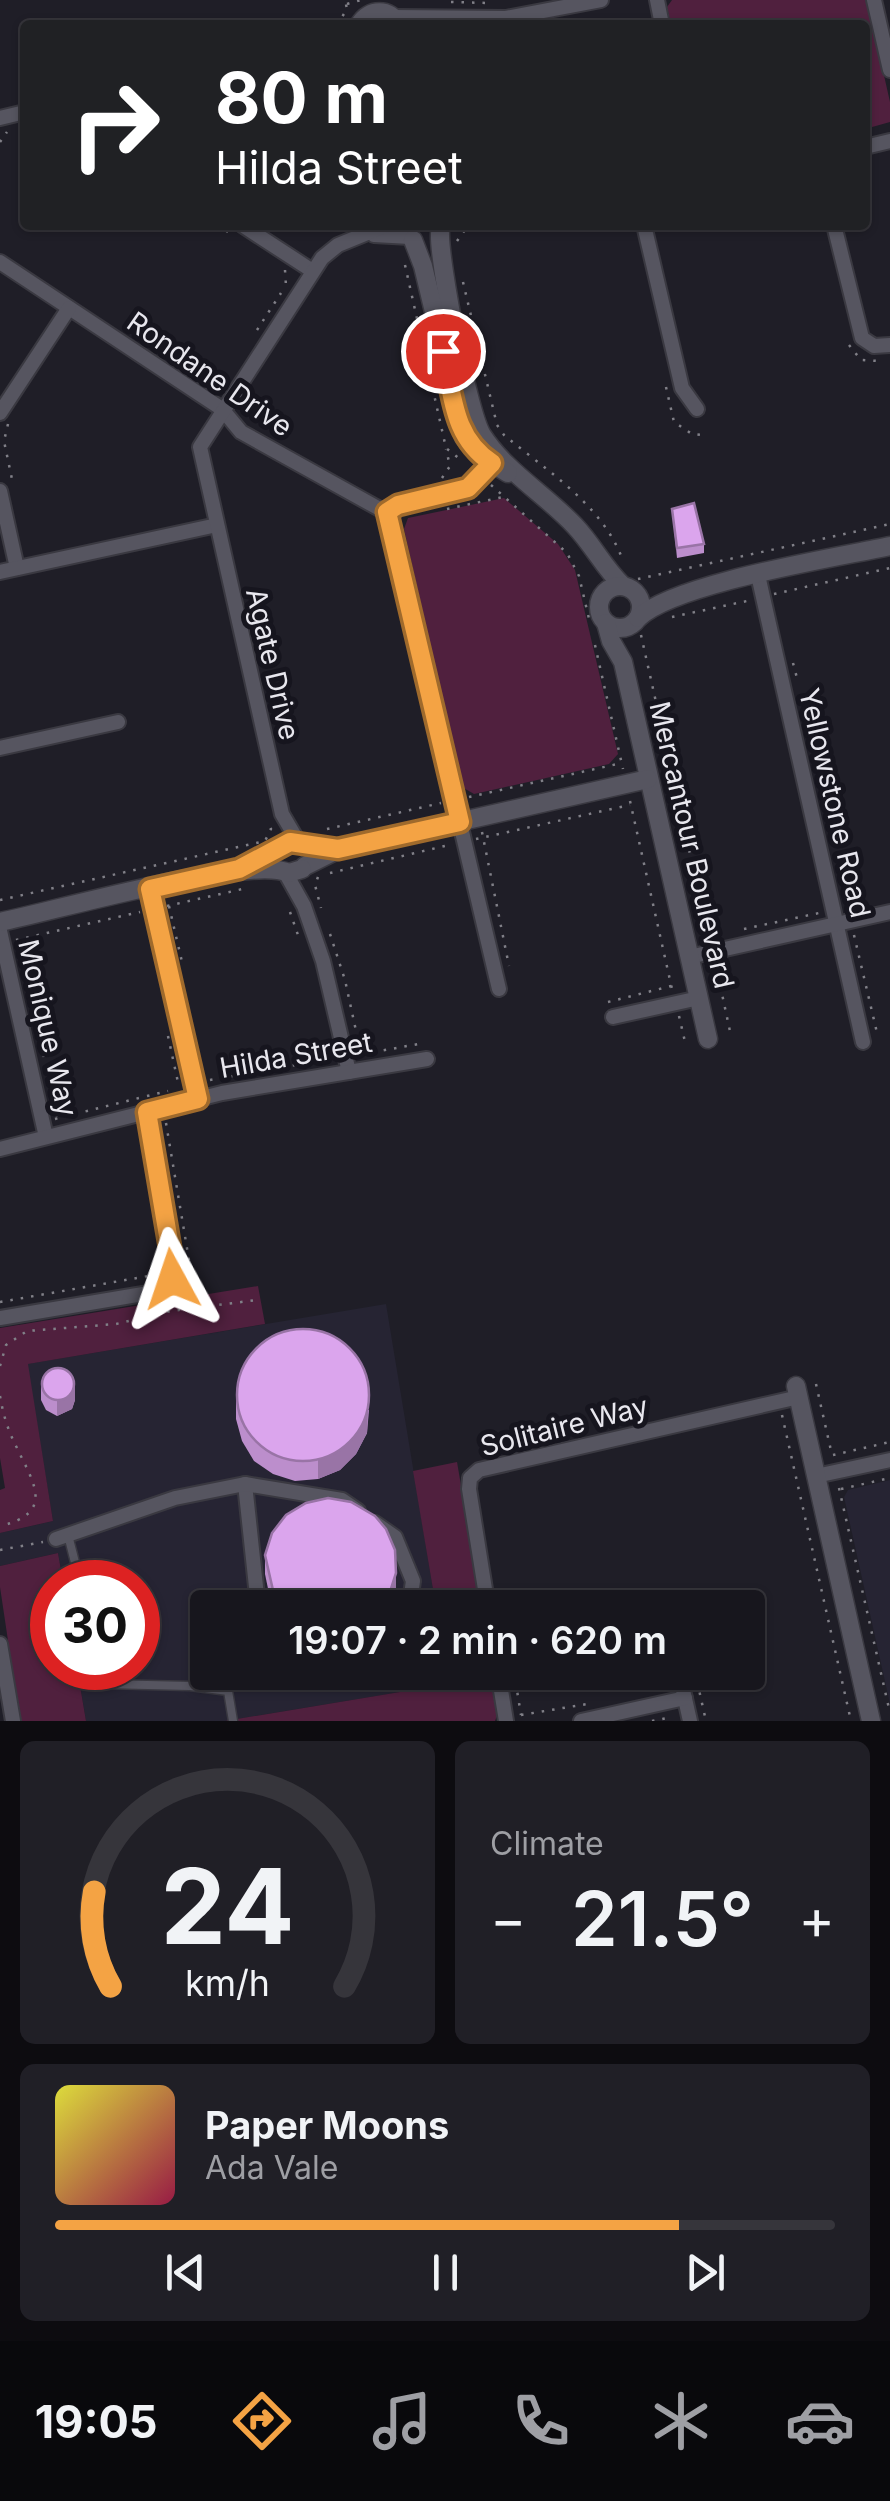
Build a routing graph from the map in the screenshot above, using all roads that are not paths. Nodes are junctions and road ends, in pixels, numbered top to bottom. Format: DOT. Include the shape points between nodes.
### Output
graph roads {
  1 [pos="601,0"];
  2 [pos="874,0"];
  3 [pos="390,14"];
  4 [pos="364,20"];
  5 [pos="422,20"];
  6 [pos="443,20"];
  7 [pos="890,70"];
  8 [pos="238,230"];
  9 [pos="378,230"];
  10 [pos="447,230"];
  11 [pos="449,230"];
  12 [pos="645,230"];
  13 [pos="835,230"];
  14 [pos="409,234"];
  15 [pos="368,235"];
  16 [pos="0,262"];
  17 [pos="312,270"];
  18 [pos="69,308"];
  19 [pos="890,344"];
  20 [pos="222,408"];
  21 [pos="697,410"];
  22 [pos="6,416"];
  23 [pos="490,464"];
  24 [pos="0,491"];
  25 [pos="387,512"];
  26 [pos="216,525"];
  27 [pos="890,546"];
  28 [pos="596,556"];
  29 [pos="18,568"];
  30 [pos="0,572"];
  31 [pos="758,575"];
  32 [pos="628,583"];
  33 [pos="681,594"];
  34 [pos="602,596"];
  35 [pos="638,625"];
  36 [pos="599,627"];
  37 [pos="623,662"];
  38 [pos="118,722"];
  39 [pos="0,748"];
  40 [pos="648,778"];
  41 [pos="469,820"];
  42 [pos="295,843"];
  43 [pos="338,849"];
  44 [pos="239,869"];
  45 [pos="293,869"];
  46 [pos="150,889"];
  47 [pos="890,912"];
  48 [pos="0,922"];
  49 [pos="833,929"];
  50 [pos="2,937"];
  51 [pos="689,957"];
  52 [pos="499,989"];
  53 [pos="697,989"];
  54 [pos="610,1009"];
  55 [pos="871,1039"];
  56 [pos="708,1040"];
  57 [pos="427,1058"];
  58 [pos="349,1072"];
  59 [pos="198,1099"];
  60 [pos="149,1119"];
  61 [pos="46,1137"];
  62 [pos="0,1149"];
  63 [pos="0,1318"];
  64 [pos="798,1391"];
  65 [pos="890,1460"];
  66 [pos="816,1476"];
  67 [pos="245,1484"];
  68 [pos="62,1537"];
  69 [pos="71,1560"];
  70 [pos="257,1590"];
  71 [pos="412,1590"];
  72 [pos="485,1590"];
  73 [pos="0,1644"];
  74 [pos="160,1685"];
  75 [pos="501,1690"];
  76 [pos="683,1690"];
  77 [pos="685,1698"];
  78 [pos="13,1721"];
  79 [pos="233,1721"];
  80 [pos="506,1721"];
  81 [pos="580,1721"];
  82 [pos="690,1721"];
  83 [pos="872,1721"];
  1 -- 6 [label="street" via="521,17"];
  2 -- 7 [label="street"];
  3 -- 4 [label="street" via="373,12"];
  3 -- 5 [label="street"];
  8 -- 17 [label="street"];
  9 -- 15 [label="street"];
  10 -- 14 [label="street" via="430,241"];
  11 -- 23 [label="street" via="442,267"];
  12 -- 21 [label="street" via="682,388"];
  13 -- 19 [label="street" via="862,338 874,346"];
  14 -- 15 [label="street"];
  14 -- 23 [label="street" via="427,281 462,432"];
  15 -- 17 [label="street" via="338,245"];
  16 -- 18 [label="street, Rondane Drive"];
  17 -- 20 [label="street, Agate Drive"];
  18 -- 20 [label="street, Rondane Drive"];
  18 -- 22 [label="street"];
  20 -- 25 [label="street, Rondane Drive" via="240,432"];
  20 -- 26 [label="street, Agate Drive" via="200,447"];
  23 -- 25 [label="street" via="463,490"];
  23 -- 28 [label="street" via="526,482 572,522"];
  24 -- 29 [label="street"];
  25 -- 41 [label="street" via="454,800"];
  26 -- 29 [label="street"];
  26 -- 42 [label="street, Agate Drive" via="282,814"];
  27 -- 31 [label="street"];
  28 -- 32 [label="street"];
  28 -- 34 [label="street"];
  29 -- 30 [label="street"];
  31 -- 33 [label="street"];
  31 -- 49 [label="street, Yellowstone Road"];
  32 -- 33 [label="street"];
  32 -- 34 [label="street"];
  32 -- 35 [label="street" via="640,600"];
  33 -- 35 [label="street" via="646,610"];
  34 -- 36 [label="street"];
  35 -- 36 [label="street"];
  35 -- 37 [label="street, Mercantour Boulevard" via="627,637"];
  36 -- 37 [label="street, Mercantour Boulevard"];
  37 -- 40 [label="street, Mercantour Boulevard"];
  38 -- 39 [label="street"];
  40 -- 41 [label="street"];
  40 -- 51 [label="street, Mercantour Boulevard"];
  41 -- 43 [label="street"];
  41 -- 52 [label="street" via="466,842"];
  42 -- 43 [label="street"];
  42 -- 44 [label="street"];
  42 -- 45 [label="street" via="307,853"];
  42 -- 45 [label="street" via="277,862"];
  43 -- 45 [label="street"];
  44 -- 45 [label="street"];
  44 -- 46 [label="street"];
  45 -- 58 [label="street" via="328,976"];
  46 -- 48 [label="street"];
  46 -- 59 [label="street"];
  47 -- 49 [label="street"];
  49 -- 51 [label="street"];
  49 -- 55 [label="street, Yellowstone Road"];
  50 -- 61 [label="street, Monique Way"];
  51 -- 53 [label="street, Mercantour Boulevard"];
  53 -- 54 [label="street" via="676,1002"];
  53 -- 56 [label="street, Mercantour Boulevard"];
  57 -- 58 [label="street, Hilda Street"];
  58 -- 59 [label="street, Hilda Street"];
  59 -- 60 [label="street, Hilda Street"];
  60 -- 61 [label="street, Hilda Street"];
  60 -- 63 [label="street" via="174,1271 167,1285"];
  61 -- 62 [label="street, Hilda Street"];
  64 -- 66 [label="street"];
  64 -- 72 [label="street, Solitaire Way" via="779,1402 479,1470 468,1489"];
  65 -- 66 [label="street"];
  66 -- 83 [label="street"];
  67 -- 68 [label="street" via="175,1498"];
  67 -- 70 [label="street"];
  67 -- 71 [label="street" via="342,1500 395,1537"];
  68 -- 69 [label="lane"];
  73 -- 78 [label="street"];
  74 -- 79 [label="lane" via="228,1691"];
  75 -- 80 [label="street"];
  76 -- 77 [label="street"];
  77 -- 81 [label="street"];
  77 -- 82 [label="street"];
}
